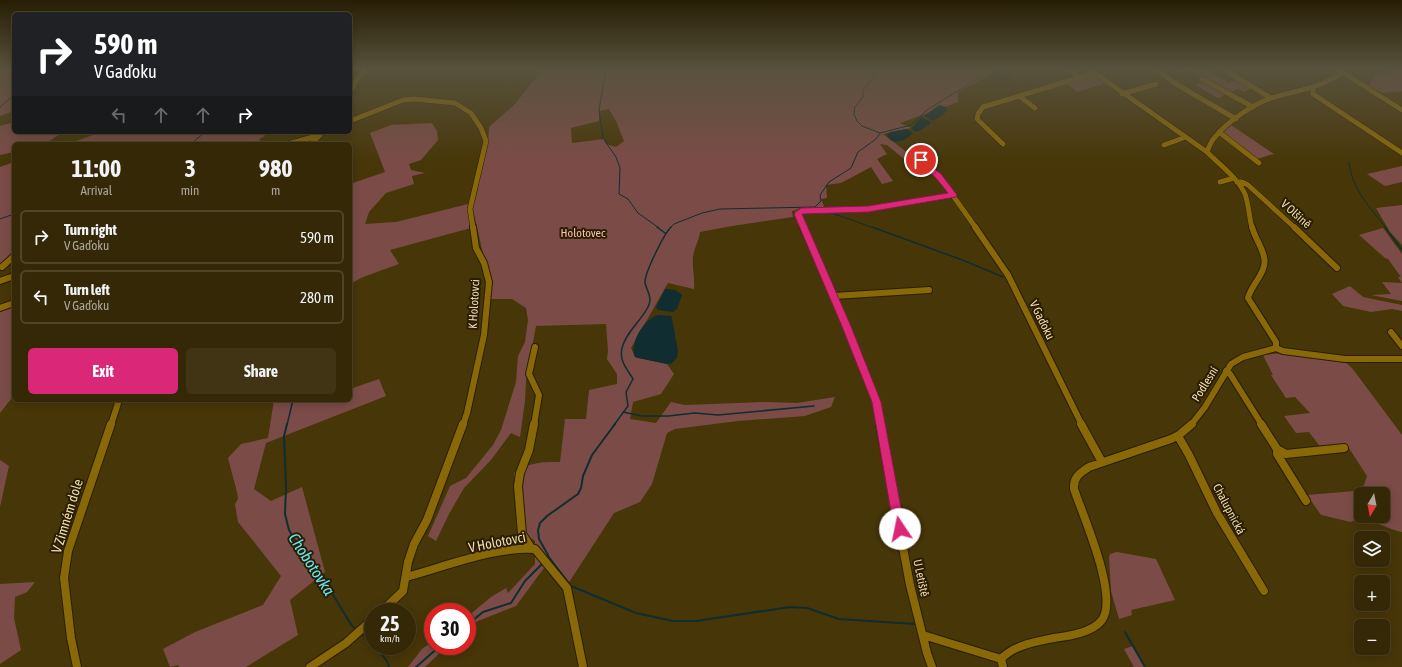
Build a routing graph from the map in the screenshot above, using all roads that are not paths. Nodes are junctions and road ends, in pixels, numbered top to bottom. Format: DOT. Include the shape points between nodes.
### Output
graph roads {
  1 [pos="403,100"];
  2 [pos="441,100"];
  3 [pos="1005,100"];
  4 [pos="1025,100"];
  5 [pos="1131,100"];
  6 [pos="1204,100"];
  7 [pos="1240,100"];
  8 [pos="1267,100"];
  9 [pos="1326,100"];
  10 [pos="1386,100"];
  11 [pos="1253,107"];
  12 [pos="1035,108"];
  13 [pos="1402,110"];
  14 [pos="1236,119"];
  15 [pos="352,120"];
  16 [pos="1219,132"];
  17 [pos="318,134"];
  18 [pos="320,134"];
  19 [pos="1186,137"];
  20 [pos="294,142"];
  21 [pos="313,142"];
  22 [pos="1003,144"];
  23 [pos="1164,145"];
  24 [pos="1207,152"];
  25 [pos="1402,153"];
  26 [pos="934,154"];
  27 [pos="1259,162"];
  28 [pos="1236,180"];
  29 [pos="1220,182"];
  30 [pos="953,195"];
  31 [pos="12,258"];
  32 [pos="12,264"];
  33 [pos="1,268"];
  34 [pos="1337,268"];
  35 [pos="12,277"];
  36 [pos="0,281"];
  37 [pos="929,290"];
  38 [pos="834,296"];
  39 [pos="12,304"];
  40 [pos="0,308"];
  41 [pos="1391,332"];
  42 [pos="1402,346"];
  43 [pos="535,347"];
  44 [pos="1276,348"];
  45 [pos="1402,359"];
  46 [pos="1226,371"];
  47 [pos="118,402"];
  48 [pos="1178,436"];
  49 [pos="1344,448"];
  50 [pos="1278,449"];
  51 [pos="1102,462"];
  52 [pos="1306,501"];
  53 [pos="531,548"];
  54 [pos="406,577"];
  55 [pos="1264,590"];
  56 [pos="390,603"];
  57 [pos="364,628"];
  58 [pos="923,635"];
  59 [pos="1002,663"];
  60 [pos="77,667"];
  61 [pos="310,667"];
  62 [pos="583,667"];
  63 [pos="932,667"];
  1 -- 15 [label="street, K Holotovci"];
  2 -- 54 [label="street, K Holotovci" via="455,103 471,113 486,141 470,209 476,248 484,263 489,282 484,335 467,413 435,498 414,544"];
  3 -- 22 [label="street" via="986,106 980,110 977,119"];
  4 -- 12 [label="street"];
  5 -- 19 [label="street"];
  6 -- 14 [label="street"];
  7 -- 11 [label="street"];
  8 -- 11 [label="street"];
  9 -- 25 [label="street"];
  10 -- 13 [label="street"];
  11 -- 14 [label="street"];
  14 -- 16 [label="street"];
  16 -- 24 [label="street"];
  16 -- 27 [label="street"];
  17 -- 20 [label="street"];
  18 -- 21 [label="street"];
  19 -- 23 [label="street"];
  19 -- 24 [label="street"];
  24 -- 28 [label="street"];
  26 -- 30 [label="street, V Gaďoku" via="921,160 939,176"];
  28 -- 29 [label="street"];
  28 -- 34 [label="street, V Olšině" via="1248,185"];
  28 -- 44 [label="street" via="1247,201 1250,225 1262,249 1265,262 1248,298 1276,342"];
  30 -- 38 [label="street, U Letiště" via="868,209 801,211 798,214"];
  30 -- 51 [label="street, V Gaďoku" via="1008,275 1066,395"];
  31 -- 33 [label="street"];
  32 -- 33 [label="street"];
  35 -- 36 [label="street"];
  37 -- 38 [label="street"];
  38 -- 58 [label="street, U Letiště" via="876,402 910,585"];
  39 -- 40 [label="street"];
  41 -- 42 [label="street"];
  43 -- 53 [label="street" via="529,374 539,395 529,450 518,486 522,534"];
  44 -- 45 [label="street" via="1345,359"];
  44 -- 46 [label="street, Podlesní" via="1243,357 1232,363"];
  46 -- 48 [label="street, Podlesní" via="1212,397"];
  46 -- 50 [label="street"];
  47 -- 60 [label="street, V Zimném dole" via="68,551 64,578"];
  48 -- 51 [label="street, Podlesní"];
  48 -- 55 [label="street, Chalupnická" via="1217,513"];
  49 -- 50 [label="street" via="1286,454"];
  50 -- 52 [label="street" via="1277,454"];
  51 -- 59 [label="street, Podlesní" via="1080,473 1074,480 1074,489 1103,573 1107,598 1102,620 1092,628 1010,650"];
  53 -- 54 [label="street, V Holotovci" via="494,554"];
  53 -- 62 [label="street, V Holotovci" via="535,549 567,588"];
  54 -- 56 [label="street, K Holotovci" via="403,591"];
  57 -- 61 [label="street"];
  58 -- 59 [label="street"];
  58 -- 63 [label="street, U Letiště"];
}
